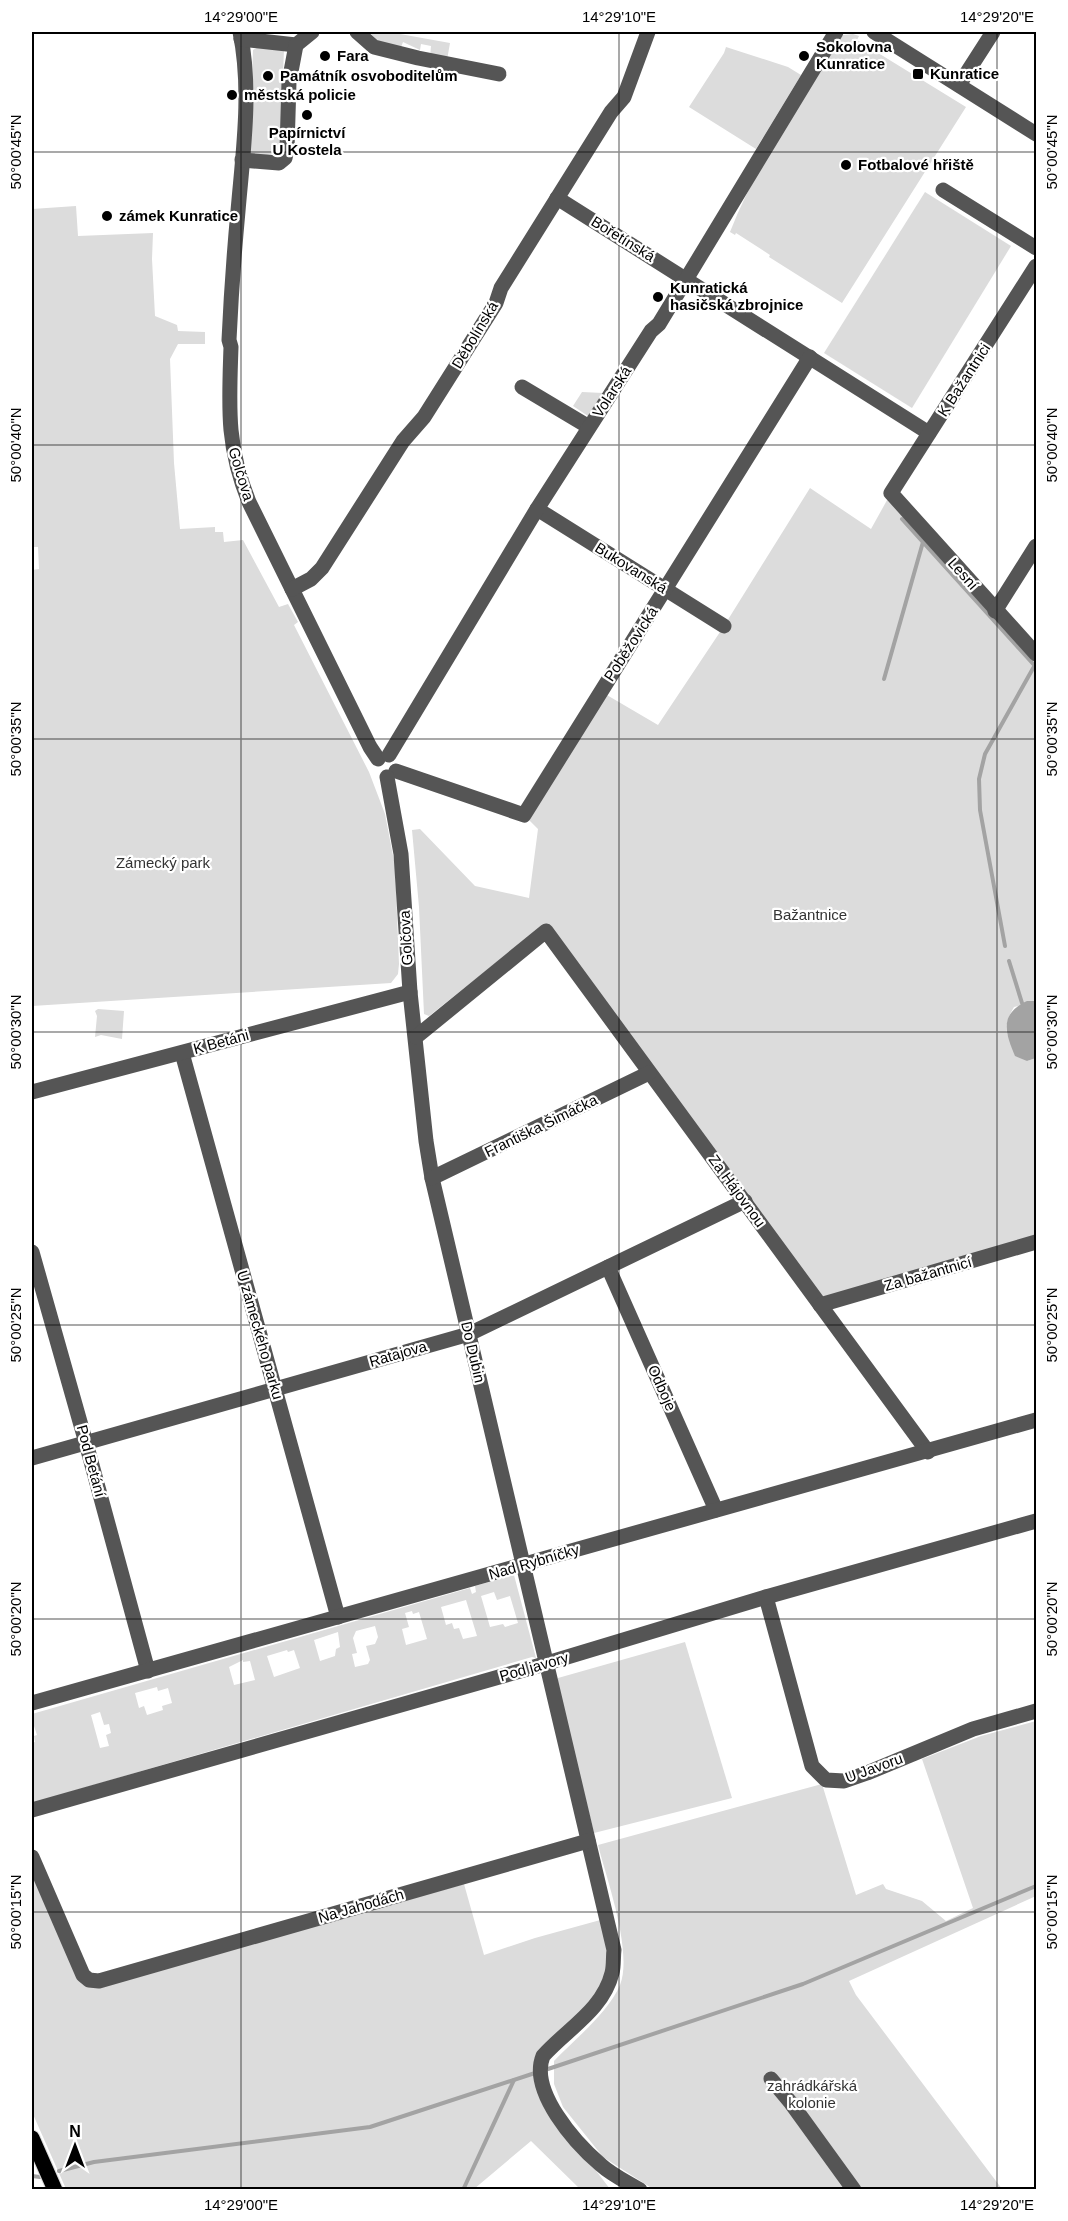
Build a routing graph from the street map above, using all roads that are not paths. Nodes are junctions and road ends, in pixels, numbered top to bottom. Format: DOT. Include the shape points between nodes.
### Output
graph roads {
  1 [pos="312,32"];
  2 [pos="357,32"];
  3 [pos="648,32"];
  4 [pos="836,32"];
  5 [pos="874,32"];
  6 [pos="993,32"];
  7 [pos="241,35"];
  8 [pos="296,45"];
  9 [pos="499,74"];
  10 [pos="959,85"];
  11 [pos="1036,134"];
  12 [pos="242,160"];
  13 [pos="943,190"];
  14 [pos="557,198"];
  15 [pos="1036,248"];
  16 [pos="1036,266"];
  17 [pos="686,279"];
  18 [pos="810,357"];
  19 [pos="522,387"];
  20 [pos="589,427"];
  21 [pos="929,433"];
  22 [pos="891,493"];
  23 [pos="537,509"];
  24 [pos="1036,546"];
  25 [pos="291,589"];
  26 [pos="666,590"];
  27 [pos="996,611"];
  28 [pos="724,626"];
  29 [pos="1036,654"];
  30 [pos="384,757"];
  31 [pos="392,774"];
  32 [pos="410,992"];
  33 [pos="416,1037"];
  34 [pos="182,1053"];
  35 [pos="649,1073"];
  36 [pos="32,1092"];
  37 [pos="432,1178"];
  38 [pos="745,1201"];
  39 [pos="1036,1242"];
  40 [pos="32,1253"];
  41 [pos="608,1267"];
  42 [pos="820,1305"];
  43 [pos="469,1334"];
  44 [pos="275,1389"];
  45 [pos="1036,1420"];
  46 [pos="86,1443"];
  47 [pos="928,1452"];
  48 [pos="32,1458"];
  49 [pos="716,1510"];
  50 [pos="1036,1521"];
  51 [pos="525,1564"];
  52 [pos="766,1597"];
  53 [pos="338,1617"];
  54 [pos="548,1663"];
  55 [pos="148,1671"];
  56 [pos="32,1703"];
  57 [pos="1036,1711"];
  58 [pos="32,1810"];
  59 [pos="588,1841"];
  60 [pos="32,1857"];
  61 [pos="771,2079"];
  62 [pos="32,2138"];
  63 [pos="55,2190"];
  64 [pos="640,2190"];
  65 [pos="854,2190"];
  1 -- 8 [label="street"];
  2 -- 9 [label="street" via="374,47"];
  3 -- 14 [label="street, Děbolínská" via="624,97"];
  4 -- 17 [label="street, Volarská"];
  5 -- 10 [label="street"];
  6 -- 10 [label="street"];
  7 -- 8 [label="street"];
  7 -- 12 [label="street, Golčova" via="246,65"];
  8 -- 12 [label="street" via="289,82 285,158 279,163"];
  10 -- 11 [label="street"];
  12 -- 25 [label="street, Golčova" via="229,340 232,448 249,502"];
  13 -- 15 [label="street"];
  14 -- 17 [label="street, Bořetínská"];
  14 -- 25 [label="street, Děbolínská" via="424,417 403,441 322,568"];
  16 -- 21 [label="street, K Bažantnici"];
  17 -- 18 [label="street, Bořetínská"];
  17 -- 20 [label="street, Volarská"];
  18 -- 21 [label="street, Bořetínská"];
  18 -- 26 [label="street, Poběžovická"];
  19 -- 20 [label="street"];
  20 -- 23 [label="street, Volarská"];
  21 -- 22 [label="street, K Bažantnici"];
  22 -- 27 [label="street, Lesní"];
  23 -- 26 [label="street, Bukovanská"];
  23 -- 30 [label="street, Volarská"];
  24 -- 27 [label="street"];
  25 -- 30 [label="street, Golčova" via="370,747"];
  26 -- 28 [label="street, Bukovanská"];
  26 -- 31 [label="street, Poběžovická" via="524,815"];
  27 -- 29 [label="street, Lesní"];
  30 -- 31 [label="street, Golčova" via="397,762"];
  31 -- 32 [label="street, Golčova"];
  32 -- 33 [label="street, Golčova"];
  32 -- 34 [label="street, K Betáni"];
  33 -- 35 [label="street, Za Hájovnou" via="546,931"];
  33 -- 37 [label="street, Do Dubin"];
  34 -- 36 [label="street, K Betáni"];
  34 -- 44 [label="street, U zámeckého parku"];
  35 -- 37 [label="street, Františka Šimáčka"];
  35 -- 38 [label="street, Za Hájovnou"];
  37 -- 43 [label="street, Do Dubin"];
  38 -- 41 [label="street, Ratajova"];
  38 -- 42 [label="street, Za Hájovnou"];
  39 -- 42 [label="street, Za bažantnicí"];
  40 -- 46 [label="street, Pod Betání"];
  41 -- 43 [label="street, Ratajova"];
  41 -- 49 [label="street, Odboje"];
  42 -- 47 [label="street, Za Hájovnou"];
  43 -- 44 [label="street, Ratajova"];
  43 -- 51 [label="street, Do Dubin"];
  44 -- 46 [label="street, Ratajova"];
  44 -- 53 [label="street, U zámeckého parku"];
  45 -- 47 [label="street, Nad Rybníčky"];
  46 -- 48 [label="street, Ratajova"];
  46 -- 55 [label="street, Pod Betání"];
  47 -- 49 [label="street, Nad Rybníčky"];
  49 -- 51 [label="street, Nad Rybníčky"];
  50 -- 52 [label="street, Pod javory"];
  51 -- 53 [label="street, Nad Rybníčky"];
  51 -- 54 [label="street, Do Dubin"];
  52 -- 54 [label="street, Pod javory"];
  52 -- 57 [label="street, U Javoru" via="812,1766 826,1780 852,1779 973,1729"];
  53 -- 55 [label="street, Nad Rybníčky"];
  54 -- 58 [label="street, Pod javory"];
  54 -- 59 [label="street"];
  55 -- 56 [label="street, Nad Rybníčky"];
  59 -- 60 [label="street, Na Jahodách" via="99,1981 83,1975"];
  59 -- 64 [label="street" via="614,1950 612,1973 598,2003 550,2048 541,2072 546,2097 570,2133 601,2165"];
  61 -- 65 [label="street"];
  62 -- 63 [label="main road"];
}
